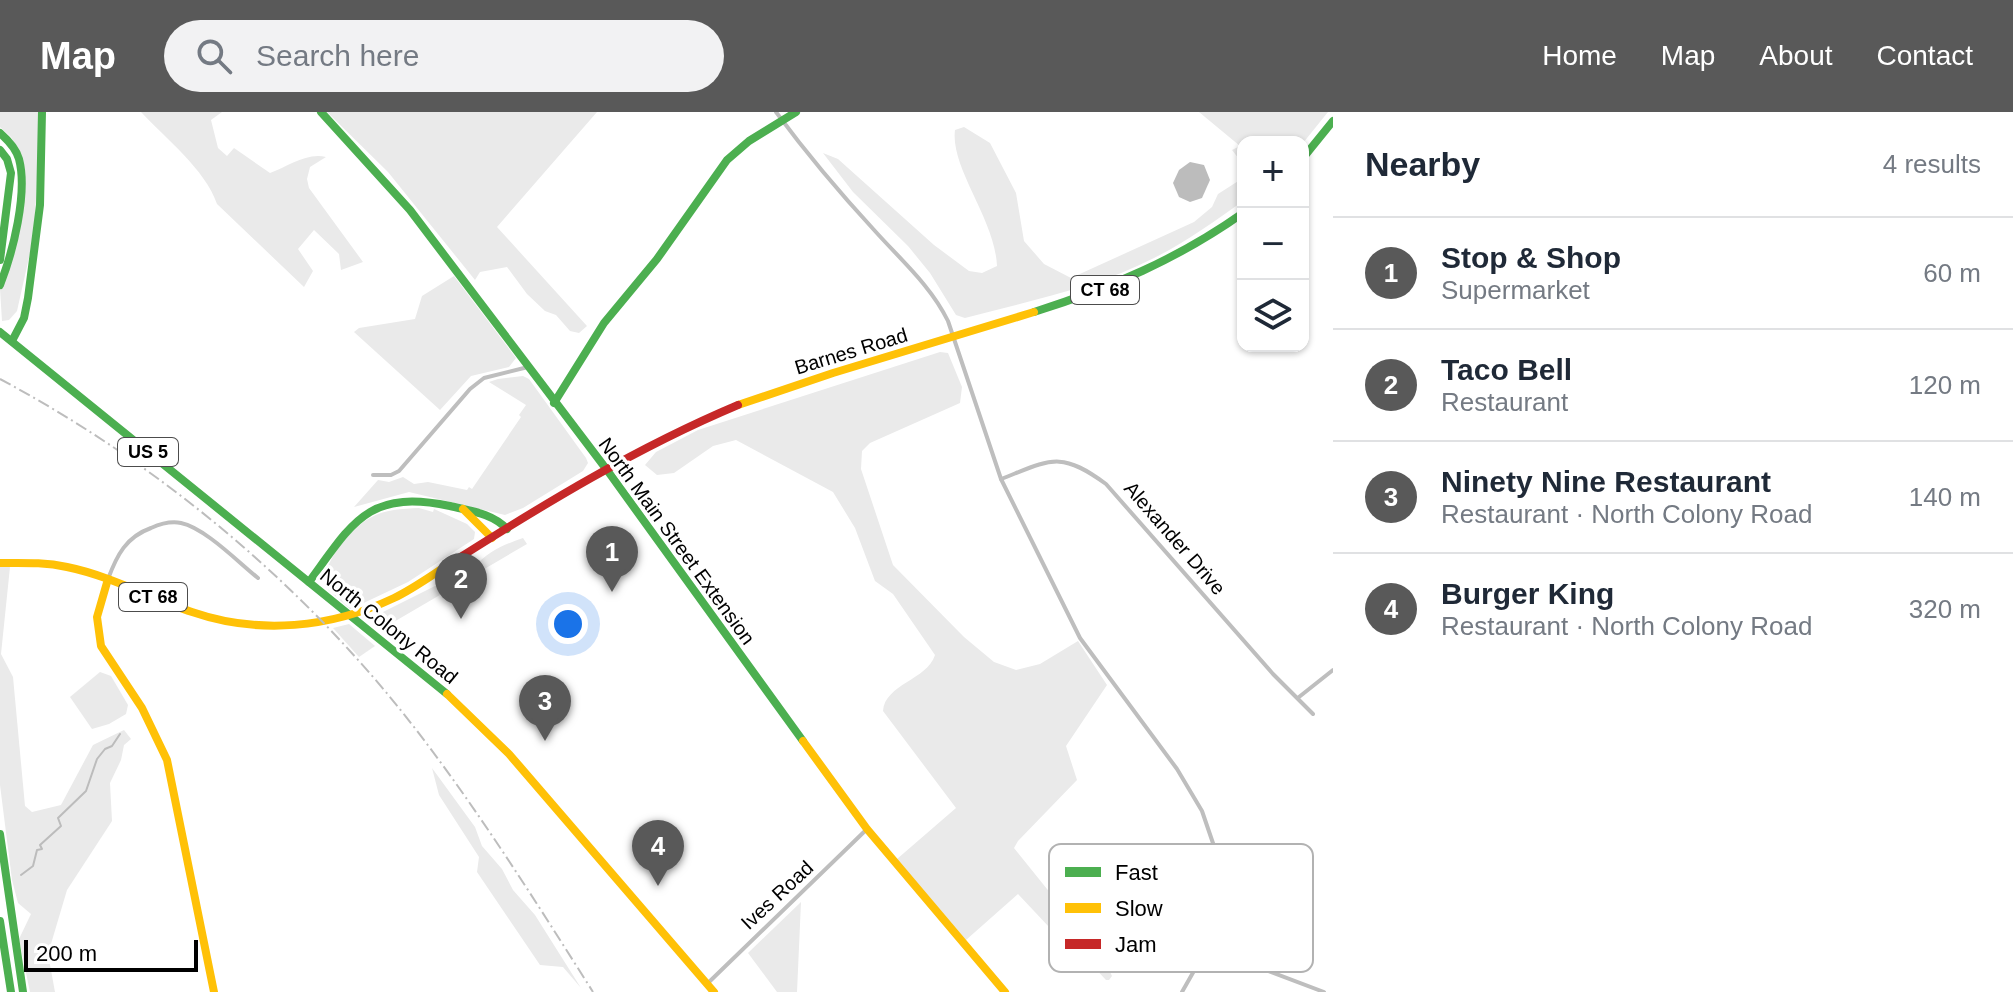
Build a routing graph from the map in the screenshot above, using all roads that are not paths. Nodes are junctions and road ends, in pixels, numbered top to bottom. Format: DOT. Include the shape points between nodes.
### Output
graph roads {
  1 [pos="42,112"];
  2 [pos="321,112"];
  3 [pos="796,112"];
  4 [pos="779,116"];
  5 [pos="1333,121"];
  6 [pos="0,133"];
  7 [pos="0,150"];
  8 [pos="1309,151"];
  9 [pos="1237,217"];
  10 [pos="0,260"];
  11 [pos="0,285"];
  12 [pos="0,332"];
  13 [pos="953,336"];
  14 [pos="12,341"];
  15 [pos="528,367"];
  16 [pos="554,403"];
  17 [pos="607,470"];
  18 [pos="373,475"];
  19 [pos="1001,479"];
  20 [pos="463,509"];
  21 [pos="507,529"];
  22 [pos="492,538"];
  23 [pos="0,563"];
  24 [pos="258,578"];
  25 [pos="108,579"];
  26 [pos="309,582"];
  27 [pos="1333,670"];
  28 [pos="1299,697"];
  29 [pos="1313,714"];
  30 [pos="867,829"];
  31 [pos="0,834"];
  32 [pos="1213,844"];
  33 [pos="0,921"];
  34 [pos="1193,972"];
  35 [pos="1271,972"];
  36 [pos="708,983"];
  37 [pos="11,992"];
  38 [pos="23,992"];
  39 [pos="214,992"];
  40 [pos="714,992"];
  41 [pos="1005,992"];
  42 [pos="1182,992"];
  43 [pos="1324,992"];
  1 -- 14 [label="main road" via="40,205 28,298"];
  2 -- 15 [label="main road, North Main Street Extension" via="389,184"];
  3 -- 4 [label="main road"];
  4 -- 13 [label="street" via="828,179 926,285"];
  4 -- 16 [label="main road" via="727,160 604,323"];
  5 -- 8 [label="main road"];
  6 -- 11 [label="main road" via="16,150 21,178 10,262"];
  7 -- 10 [label="main road" via="11,173"];
  9 -- 13 [label="main road, Barnes Road / CT 68" via="1174,259 1134,278"];
  12 -- 14 [label="main road, North Colony Road / US 5"];
  13 -- 17 [label="main road, Barnes Road / CT 68" via="714,414"];
  13 -- 19 [label="street"];
  14 -- 26 [label="main road, North Colony Road / US 5"];
  15 -- 16 [label="main road, North Main Street Extension"];
  15 -- 18 [label="street" via="484,378 399,471"];
  16 -- 17 [label="main road, North Main Street Extension"];
  17 -- 21 [label="main road, Barnes Road / CT 68"];
  17 -- 30 [label="main road, North Main Street Extension"];
  19 -- 28 [label="street, Alexander Drive" via="1049,460 1082,466 1106,484"];
  19 -- 32 [label="street" via="1080,638 1177,769 1202,811"];
  20 -- 21 [label="main road" via="491,516"];
  20 -- 22 [label="main road"];
  20 -- 26 [label="main road" via="420,499 377,507 353,524"];
  21 -- 22 [label="main road, Barnes Road / CT 68"];
  22 -- 25 [label="main road, Barnes Road / CT 68" via="396,597 366,611 306,626 266,627 215,619"];
  23 -- 25 [label="main road, CT 68" via="48,564"];
  24 -- 25 [label="street" via="193,527 171,522 142,531 123,546"];
  25 -- 39 [label="main road" via="97,617 101,646 142,708 167,760"];
  26 -- 36 [label="main road, North Colony Road / US 5" via="486,729"];
  27 -- 28 [label="street"];
  28 -- 29 [label="street, Alexander Drive"];
  30 -- 36 [label="street, Ives Road"];
  30 -- 41 [label="main road, North Main Street Extension"];
  31 -- 38 [label="main road"];
  33 -- 37 [label="main road"];
  34 -- 42 [label="street"];
  35 -- 43 [label="street"];
  36 -- 40 [label="main road, North Colony Road / US 5"];
}
